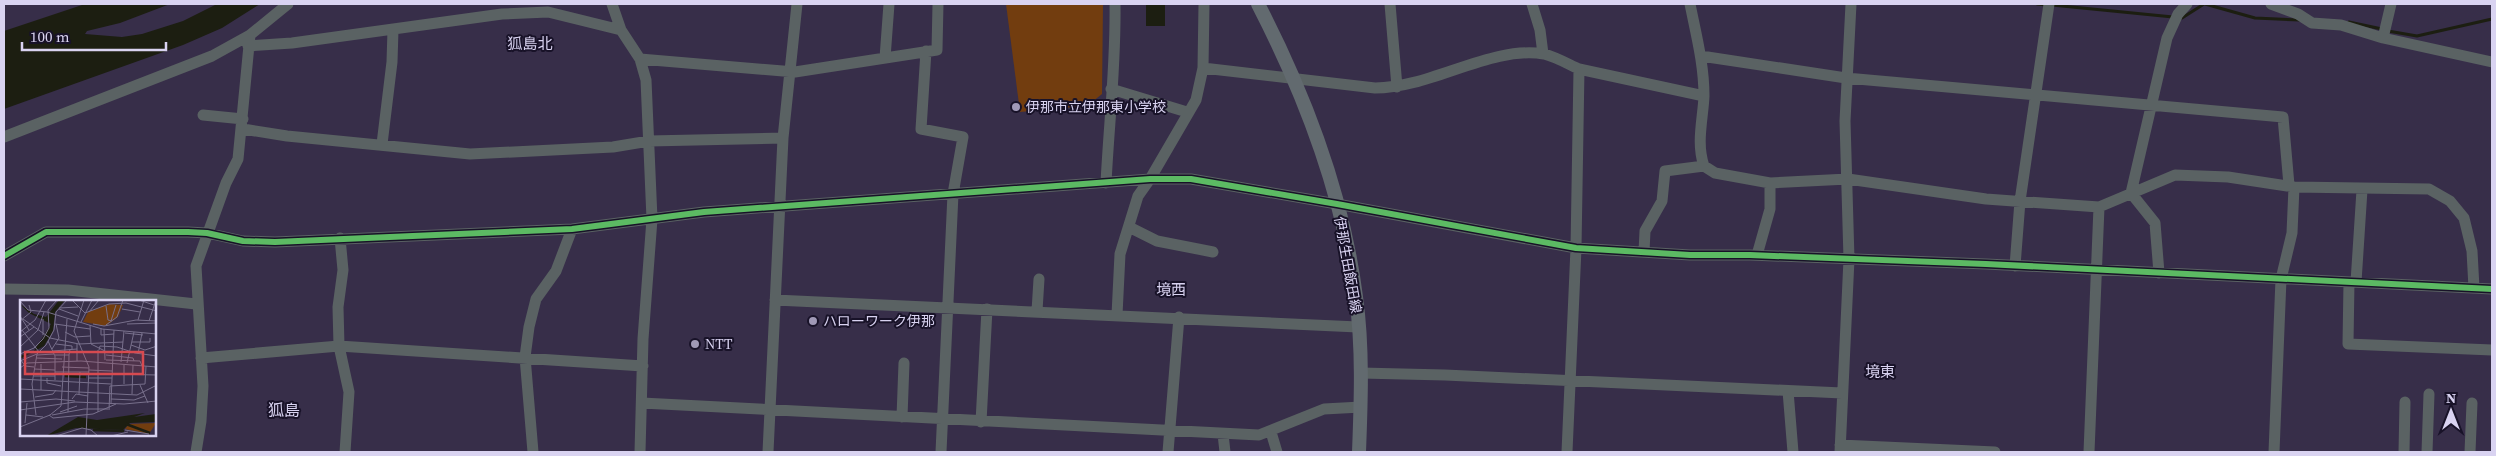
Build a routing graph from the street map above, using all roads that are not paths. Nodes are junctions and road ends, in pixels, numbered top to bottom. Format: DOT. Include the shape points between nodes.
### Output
graph roads {
  1 [pos="288,4"];
  2 [pos="612,4"];
  3 [pos="797,4"];
  4 [pos="889,4"];
  5 [pos="938,4"];
  6 [pos="1115,4"];
  7 [pos="1204,4"];
  8 [pos="1258,4"];
  9 [pos="1390,4"];
  10 [pos="1532,4"];
  11 [pos="1690,4"];
  12 [pos="1850,4"];
  13 [pos="2187,4"];
  14 [pos="2270,4"];
  15 [pos="2391,4"];
  16 [pos="2049,5"];
  17 [pos="392,30"];
  18 [pos="621,30"];
  19 [pos="2384,33"];
  20 [pos="249,40"];
  21 [pos="926,51"];
  22 [pos="1543,54"];
  23 [pos="1701,56"];
  24 [pos="885,58"];
  25 [pos="640,59"];
  26 [pos="2492,62"];
  27 [pos="1203,68"];
  28 [pos="1579,69"];
  29 [pos="790,72"];
  30 [pos="1293,78"];
  31 [pos="1846,78"];
  32 [pos="1397,87"];
  33 [pos="1111,89"];
  34 [pos="2036,93"];
  35 [pos="1704,96"];
  36 [pos="2152,106"];
  37 [pos="1187,112"];
  38 [pos="203,115"];
  39 [pos="243,124"];
  40 [pos="4,137"];
  41 [pos="783,138"];
  42 [pos="649,141"];
  43 [pos="382,144"];
  44 [pos="1704,166"];
  45 [pos="1150,179"];
  46 [pos="1848,179"];
  47 [pos="1106,183"];
  48 [pos="1770,183"];
  49 [pos="2292,186"];
  50 [pos="2362,190"];
  51 [pos="2132,193"];
  52 [pos="953,194"];
  53 [pos="2020,201"];
  54 [pos="1337,204"];
  55 [pos="780,207"];
  56 [pos="2099,207"];
  57 [pos="652,219"];
  58 [pos="1129,227"];
  59 [pos="572,229"];
  60 [pos="207,233"];
  61 [pos="340,238"];
  62 [pos="1576,248"];
  63 [pos="1213,252"];
  64 [pos="1644,252"];
  65 [pos="1757,255"];
  66 [pos="4,256"];
  67 [pos="1849,259"];
  68 [pos="2015,266"];
  69 [pos="2096,270"];
  70 [pos="2159,273"];
  71 [pos="1039,279"];
  72 [pos="2281,279"];
  73 [pos="2352,282"];
  74 [pos="2474,288"];
  75 [pos="2492,288"];
  76 [pos="4,289"];
  77 [pos="775,300"];
  78 [pos="196,304"];
  79 [pos="948,307"];
  80 [pos="987,309"];
  81 [pos="1037,311"];
  82 [pos="1117,315"];
  83 [pos="1179,317"];
  84 [pos="1358,327"];
  85 [pos="339,346"];
  86 [pos="2492,350"];
  87 [pos="525,357"];
  88 [pos="201,358"];
  89 [pos="904,363"];
  90 [pos="643,366"];
  91 [pos="1360,373"];
  92 [pos="1570,380"];
  93 [pos="1788,391"];
  94 [pos="1842,393"];
  95 [pos="2429,394"];
  96 [pos="2405,402"];
  97 [pos="642,403"];
  98 [pos="2472,403"];
  99 [pos="1361,407"];
  100 [pos="770,410"];
  101 [pos="902,417"];
  102 [pos="943,419"];
  103 [pos="981,422"];
  104 [pos="1169,431"];
  105 [pos="1271,432"];
  106 [pos="1223,434"];
  107 [pos="1840,449"];
  108 [pos="196,452"];
  109 [pos="345,452"];
  110 [pos="533,452"];
  111 [pos="640,452"];
  112 [pos="768,452"];
  113 [pos="941,452"];
  114 [pos="1168,452"];
  115 [pos="1225,452"];
  116 [pos="1277,452"];
  117 [pos="1359,452"];
  118 [pos="1567,452"];
  119 [pos="1793,452"];
  120 [pos="1979,452"];
  121 [pos="1994,452"];
  122 [pos="2089,452"];
  123 [pos="2274,452"];
  124 [pos="2404,452"];
  125 [pos="2427,452"];
  126 [pos="2470,452"];
  1 -- 20 [label="street"];
  2 -- 18 [label="street"];
  3 -- 29 [label="street"];
  4 -- 24 [label="street"];
  5 -- 21 [label="street" via="937,50"];
  6 -- 33 [label="street" via="1116,53"];
  7 -- 27 [label="street"];
  8 -- 30 [label="main road, 伊那生田飯田線"];
  9 -- 32 [label="street"];
  10 -- 22 [label="street"];
  11 -- 23 [label="street"];
  12 -- 31 [label="street"];
  13 -- 36 [label="street" via="2177,16 2167,38"];
  14 -- 19 [label="street" via="2303,19"];
  15 -- 19 [label="street"];
  16 -- 34 [label="street"];
  17 -- 18 [label="street" via="502,14 548,12"];
  17 -- 20 [label="street" via="292,43"];
  17 -- 43 [label="street" via="392,62"];
  18 -- 25 [label="street"];
  19 -- 26 [label="street"];
  20 -- 39 [label="street"];
  20 -- 40 [label="street"];
  21 -- 24 [label="street"];
  21 -- 52 [label="street" via="921,129 963,137"];
  22 -- 28 [label="street"];
  22 -- 32 [label="street" via="1519,53 1501,57"];
  23 -- 31 [label="street"];
  23 -- 35 [label="street"];
  24 -- 29 [label="street"];
  25 -- 29 [label="street"];
  25 -- 42 [label="street" via="646,80"];
  27 -- 30 [label="street"];
  27 -- 37 [label="street" via="1196,100"];
  28 -- 35 [label="street"];
  28 -- 62 [label="street"];
  29 -- 41 [label="street"];
  30 -- 32 [label="street" via="1375,88"];
  30 -- 54 [label="main road, 伊那生田飯田線"];
  31 -- 34 [label="street"];
  31 -- 46 [label="street"];
  33 -- 37 [label="street"];
  33 -- 47 [label="street"];
  34 -- 36 [label="street"];
  34 -- 53 [label="street"];
  35 -- 44 [label="street" via="1700,150"];
  36 -- 49 [label="street" via="2283,117"];
  36 -- 51 [label="street"];
  37 -- 45 [label="street"];
  38 -- 39 [label="street"];
  39 -- 43 [label="street" via="287,136"];
  39 -- 60 [label="street" via="238,159"];
  41 -- 42 [label="street"];
  41 -- 55 [label="street"];
  42 -- 43 [label="street" via="613,147 470,154"];
  42 -- 57 [label="street"];
  44 -- 48 [label="street" via="1715,173"];
  44 -- 64 [label="street" via="1665,171 1662,201 1645,231"];
  45 -- 47 [label="street"];
  45 -- 54 [label="street" via="1191,179"];
  45 -- 58 [label="street" via="1138,196"];
  46 -- 48 [label="street"];
  46 -- 53 [label="street"];
  46 -- 67 [label="street"];
  47 -- 52 [label="street"];
  48 -- 65 [label="street" via="1770,209"];
  49 -- 50 [label="street"];
  49 -- 51 [label="street" via="2228,177 2176,175"];
  49 -- 72 [label="street" via="2292,233"];
  50 -- 73 [label="street"];
  50 -- 74 [label="street" via="2429,189 2450,201 2464,218 2472,251"];
  51 -- 56 [label="street"];
  51 -- 70 [label="street" via="2155,223"];
  52 -- 55 [label="street"];
  52 -- 79 [label="street"];
  53 -- 56 [label="street"];
  53 -- 68 [label="street"];
  54 -- 62 [label="street"];
  54 -- 84 [label="main road, 伊那生田飯田線" via="1350,257"];
  55 -- 57 [label="street"];
  55 -- 77 [label="street"];
  56 -- 69 [label="street"];
  57 -- 59 [label="street"];
  57 -- 90 [label="street"];
  58 -- 63 [label="street" via="1157,241"];
  58 -- 82 [label="street" via="1120,254"];
  59 -- 61 [label="street"];
  59 -- 87 [label="street" via="556,271 536,299"];
  60 -- 61 [label="street" via="243,241"];
  60 -- 66 [label="street" via="46,232"];
  60 -- 78 [label="street" via="196,266"];
  61 -- 85 [label="street" via="343,270 338,307"];
  62 -- 64 [label="street"];
  62 -- 92 [label="street"];
  64 -- 65 [label="street"];
  65 -- 67 [label="street"];
  67 -- 68 [label="street"];
  67 -- 94 [label="street"];
  68 -- 69 [label="street"];
  69 -- 70 [label="street"];
  69 -- 122 [label="street"];
  70 -- 72 [label="street"];
  71 -- 81 [label="street"];
  72 -- 73 [label="street"];
  72 -- 123 [label="street"];
  73 -- 74 [label="street"];
  73 -- 86 [label="street" via="2348,344"];
  74 -- 75 [label="street"];
  76 -- 78 [label="street" via="68,290"];
  77 -- 79 [label="street"];
  77 -- 100 [label="street"];
  78 -- 88 [label="street"];
  79 -- 80 [label="street"];
  79 -- 102 [label="street"];
  80 -- 81 [label="street"];
  80 -- 103 [label="street"];
  81 -- 82 [label="street"];
  82 -- 83 [label="street"];
  83 -- 84 [label="street"];
  83 -- 104 [label="street"];
  84 -- 91 [label="main road, 伊那生田飯田線"];
  85 -- 87 [label="street"];
  85 -- 88 [label="street"];
  85 -- 109 [label="street" via="349,392"];
  87 -- 90 [label="street"];
  87 -- 110 [label="street"];
  88 -- 108 [label="street" via="201,420"];
  89 -- 101 [label="street"];
  90 -- 97 [label="street"];
  91 -- 92 [label="street"];
  91 -- 99 [label="main road, 伊那生田飯田線"];
  92 -- 93 [label="street"];
  92 -- 118 [label="street"];
  93 -- 94 [label="street"];
  93 -- 119 [label="street"];
  94 -- 107 [label="street"];
  95 -- 125 [label="street"];
  96 -- 124 [label="street"];
  97 -- 100 [label="street"];
  97 -- 111 [label="street"];
  98 -- 126 [label="street"];
  99 -- 105 [label="street" via="1324,409"];
  99 -- 117 [label="main road, 伊那生田飯田線"];
  100 -- 101 [label="street"];
  100 -- 112 [label="street"];
  101 -- 102 [label="street"];
  102 -- 103 [label="street"];
  102 -- 113 [label="street"];
  103 -- 104 [label="street"];
  104 -- 106 [label="street"];
  104 -- 114 [label="street"];
  105 -- 106 [label="street"];
  105 -- 116 [label="street"];
  106 -- 115 [label="street"];
  107 -- 120 [label="street"];
  120 -- 121 [label="street"];
}
